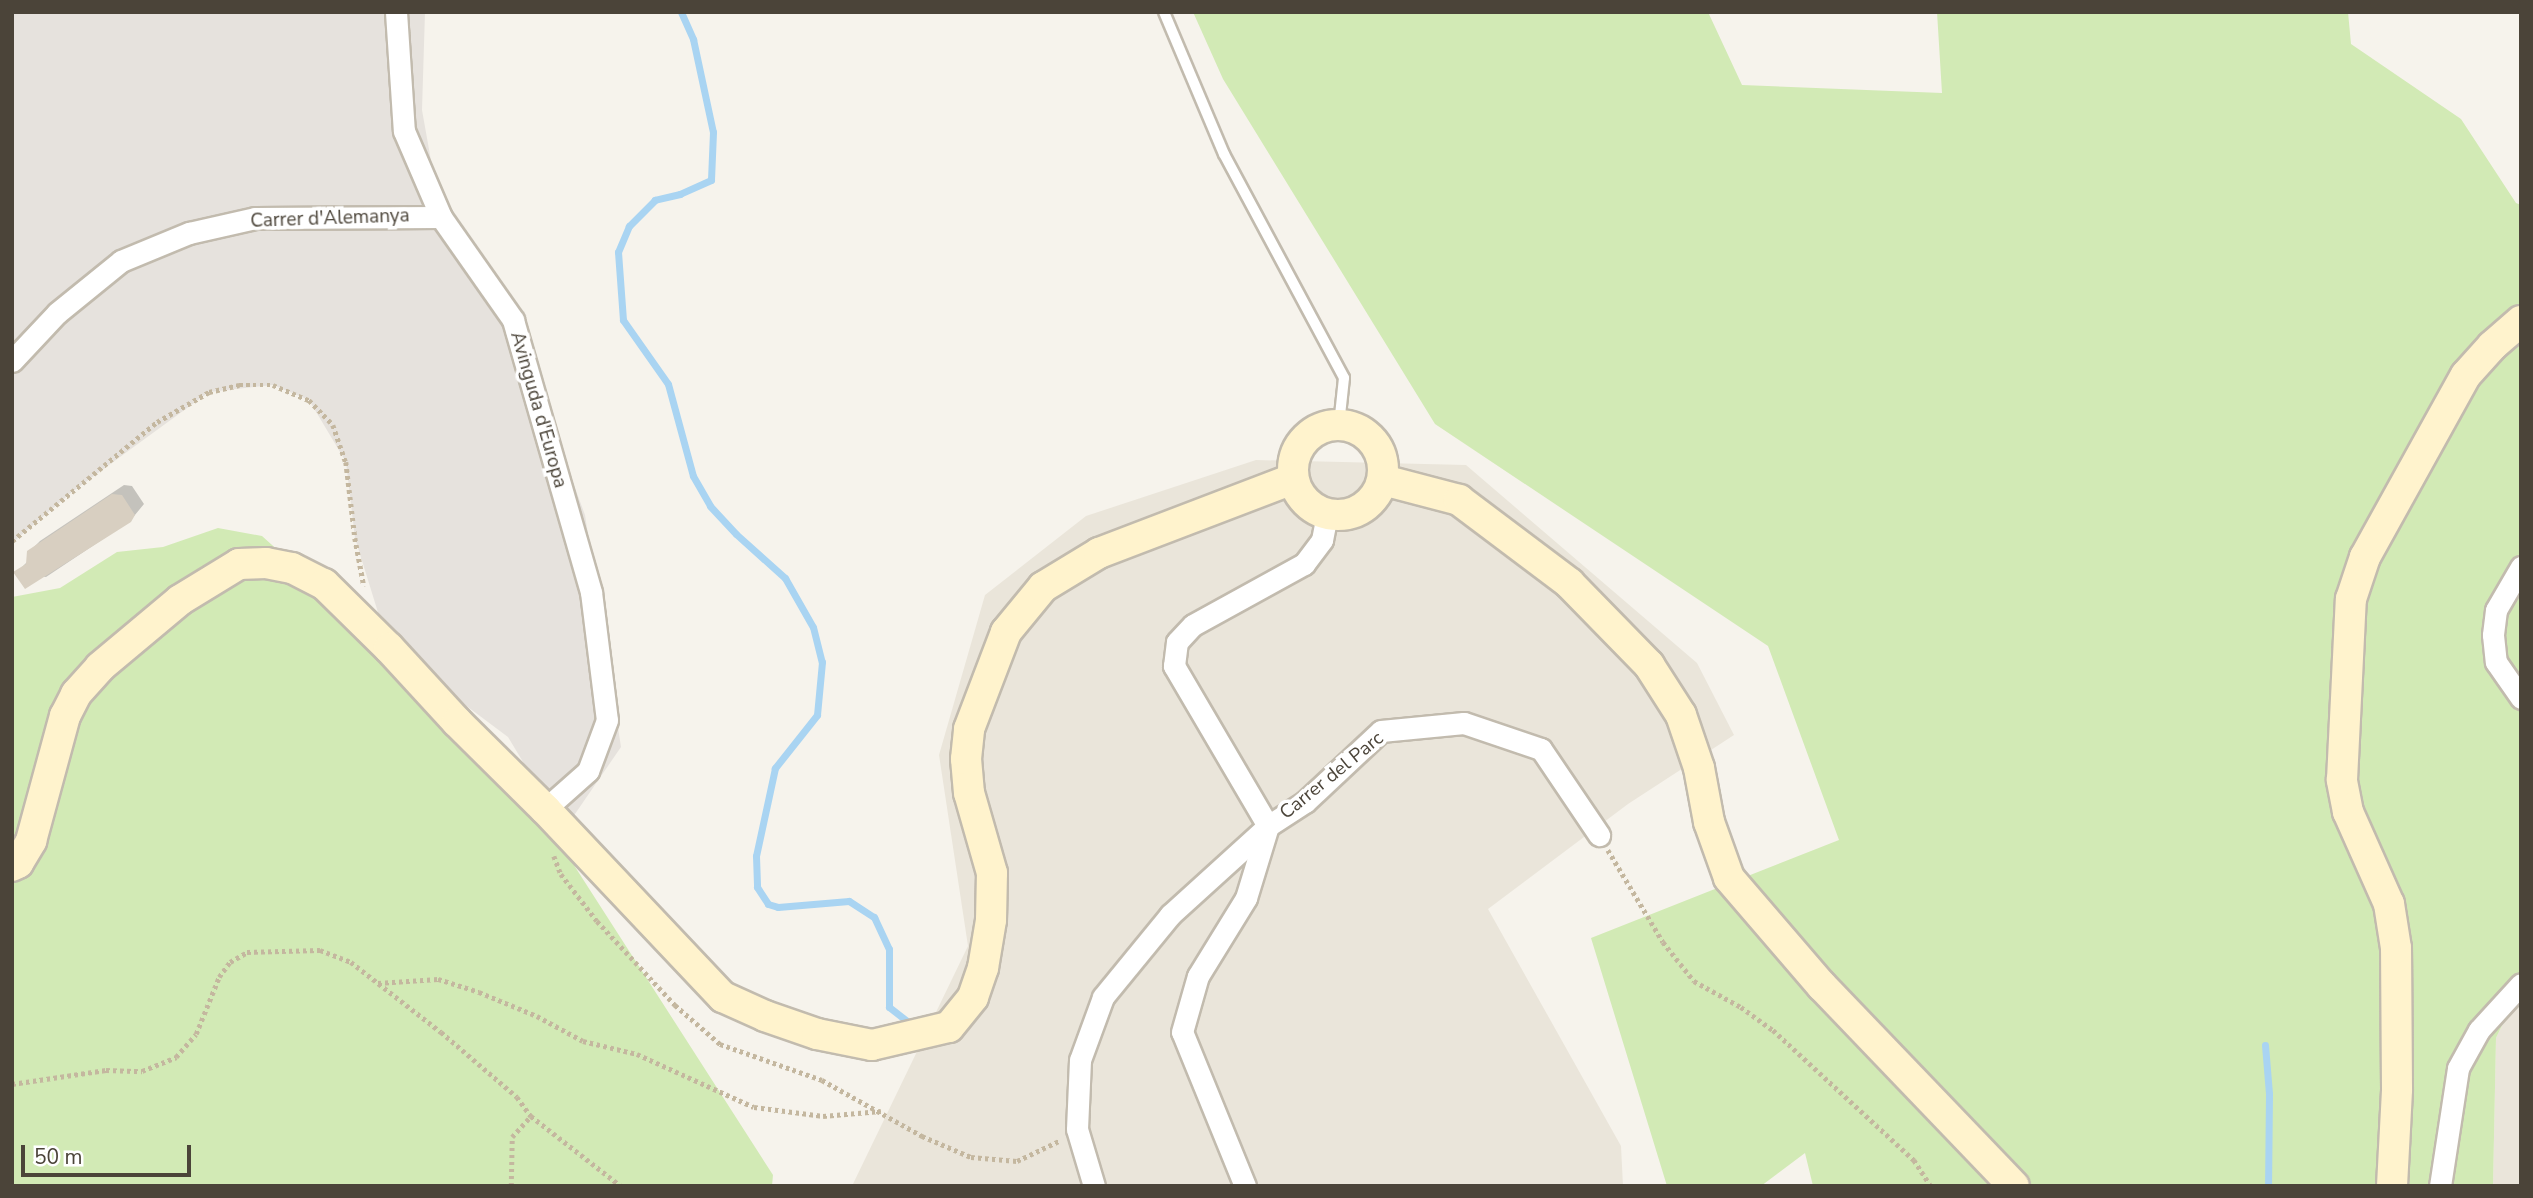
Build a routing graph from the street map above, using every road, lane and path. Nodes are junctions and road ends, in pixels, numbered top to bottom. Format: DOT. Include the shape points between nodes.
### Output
graph roads {
  1 [pos="396,12"];
  2 [pos="1164,12"];
  3 [pos="441,217"];
  4 [pos="2521,321"];
  5 [pos="12,361"];
  6 [pos="1339,425"];
  7 [pos="1293,479"];
  8 [pos="1382,480"];
  9 [pos="1327,514"];
  10 [pos="12,541"];
  11 [pos="2521,566"];
  12 [pos="364,588"];
  13 [pos="2521,698"];
  14 [pos="545,809"];
  15 [pos="1268,826"];
  16 [pos="1599,835"];
  17 [pos="12,866"];
  18 [pos="377,983"];
  19 [pos="2521,984"];
  20 [pos="12,1084"];
  21 [pos="531,1116"];
  22 [pos="1077,1129"];
  23 [pos="511,1186"];
  24 [pos="621,1186"];
  25 [pos="1094,1186"];
  26 [pos="1245,1186"];
  27 [pos="1931,1186"];
  28 [pos="2014,1186"];
  29 [pos="2392,1186"];
  30 [pos="2440,1186"];
  1 -- 3 [label="street, Avinguda d'Europa" via="404,131"];
  2 -- 6 [label="lane" via="1224,154 1344,378"];
  3 -- 5 [label="street, Carrer d'Alemanya" via="255,218 189,233 121,261 57,313"];
  3 -- 14 [label="street, Avinguda d'Europa" via="513,320 591,592 607,720 589,771"];
  4 -- 29 [label="street" via="2466,375 2365,557 2351,599 2342,780 2348,812 2389,904 2396,948"];
  6 -- 7 [label="street" via="1319,429 1303,441 1294,459"];
  6 -- 8 [label="street" via="1358,430 1374,442 1382,460"];
  7 -- 9 [label="street" via="1305,501"];
  7 -- 14 [label="street" via="1099,554 1043,587 1006,632 970,729 967,759 969,793 992,873 991,920 973,997 949,1027 872,1045 817,1034 723,997"];
  8 -- 9 [label="street" via="1362,509 1345,515"];
  8 -- 28 [label="street" via="1459,500 1569,583 1649,664 1681,715 1729,878 1822,986"];
  9 -- 15 [label="street" via="1322,540 1304,564 1193,625 1177,642 1174,666"];
  10 -- 12 [label="path" via="157,422 209,392 239,385 273,385 309,400 333,425 346,461"];
  11 -- 13 [label="street" via="2497,610 2493,635 2496,662"];
  14 -- 17 [label="street" via="324,584 292,568 239,564 180,600 100,667 76,694 65,716 31,841"];
  15 -- 16 [label="street, Carrer del Parc" via="1305,802 1381,731 1464,723 1541,749"];
  15 -- 22 [label="street, Carrer del Parc" via="1170,915 1102,996 1080,1060"];
  15 -- 26 [label="street" via="1246,898 1198,976 1182,1032"];
  16 -- 27 [label="path" via="1664,942 1694,981 1773,1030 1914,1160"];
  18 -- 20 [label="path" via="351,962 320,950 247,952 230,962 219,977 196,1034 176,1057 142,1071 106,1070"];
  18 -- 21 [label="path" via="517,1097"];
  18 -- 22 [label="path" via="438,979 537,1016 583,1041 637,1054 754,1107 823,1116 881,1111 922,1136 971,1157 1017,1161"];
  19 -- 30 [label="street" via="2479,1030 2458,1068"];
  21 -- 23 [label="path" via="512,1137"];
  21 -- 24 [label="path"];
  22 -- 25 [label="street, Carrer del Parc"];
}
